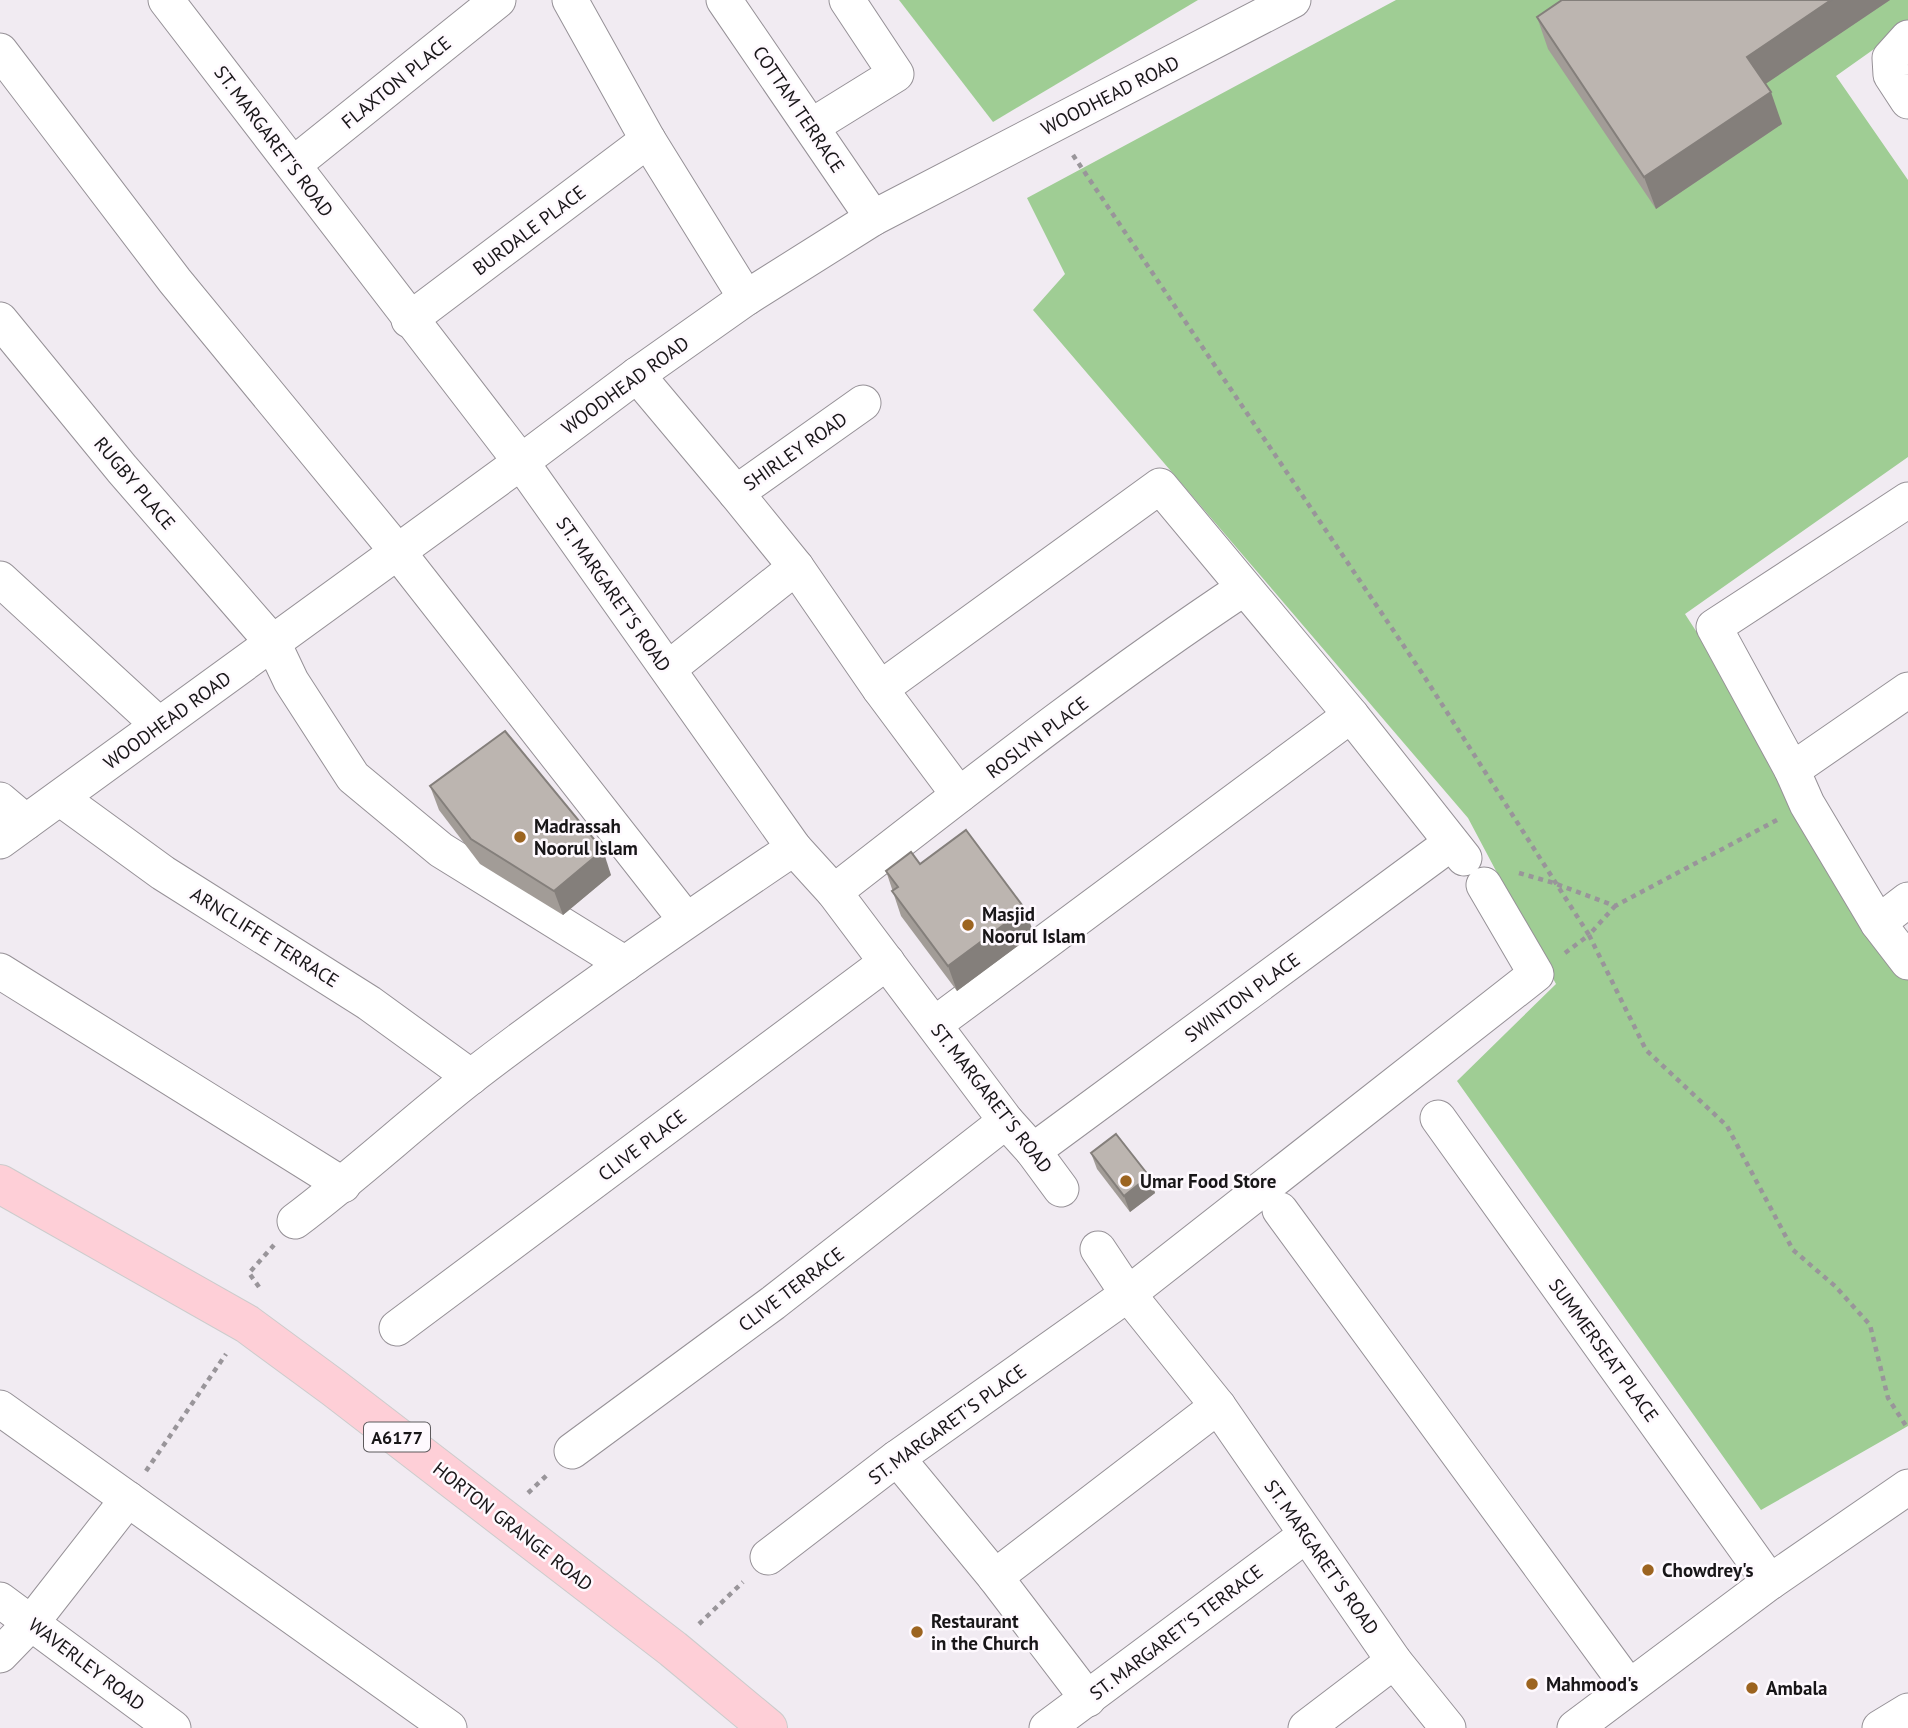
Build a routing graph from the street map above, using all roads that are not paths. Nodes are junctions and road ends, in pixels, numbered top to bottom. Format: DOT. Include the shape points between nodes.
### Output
graph roads {
  1 [pos="166,0"];
  2 [pos="498,0"];
  3 [pos="570,0"];
  4 [pos="724,0"];
  5 [pos="847,0"];
  6 [pos="1293,0"];
  7 [pos="1234,14"];
  8 [pos="1908,38"];
  9 [pos="0,51"];
  10 [pos="1908,101"];
  11 [pos="812,127"];
  12 [pos="648,140"];
  13 [pos="294,164"];
  14 [pos="873,218"];
  15 [pos="746,298"];
  16 [pos="0,320"];
  17 [pos="409,320"];
  18 [pos="637,374"];
  19 [pos="863,403"];
  20 [pos="521,462"];
  21 [pos="736,493"];
  22 [pos="1908,500"];
  23 [pos="397,551"];
  24 [pos="796,567"];
  25 [pos="0,579"];
  26 [pos="1244,588"];
  27 [pos="273,643"];
  28 [pos="668,670"];
  29 [pos="880,689"];
  30 [pos="1908,690"];
  31 [pos="1352,715"];
  32 [pos="159,725"];
  33 [pos="1792,770"];
  34 [pos="959,795"];
  35 [pos="60,798"];
  36 [pos="9,821"];
  37 [pos="794,848"];
  38 [pos="1466,862"];
  39 [pos="834,892"];
  40 [pos="1908,901"];
  41 [pos="686,920"];
  42 [pos="1878,923"];
  43 [pos="887,962"];
  44 [pos="1908,962"];
  45 [pos="625,964"];
  46 [pos="0,971"];
  47 [pos="935,1024"];
  48 [pos="471,1077"];
  49 [pos="1438,1118"];
  50 [pos="1006,1121"];
  51 [pos="1033,1151"];
  52 [pos="0,1184"];
  53 [pos="343,1185"];
  54 [pos="1061,1189"];
  55 [pos="1280,1210"];
  56 [pos="295,1221"];
  57 [pos="1098,1249"];
  58 [pos="1128,1294"];
  59 [pos="397,1328"];
  60 [pos="1218,1406"];
  61 [pos="0,1408"];
  62 [pos="572,1451"];
  63 [pos="897,1458"];
  64 [pos="1908,1487"];
  65 [pos="128,1499"];
  66 [pos="1306,1535"];
  67 [pos="768,1557"];
  68 [pos="995,1577"];
  69 [pos="1770,1582"];
  70 [pos="0,1600"];
  71 [pos="32,1622"];
  72 [pos="0,1655"];
  73 [pos="1394,1661"];
  74 [pos="1088,1699"];
  75 [pos="1615,1707"];
  76 [pos="1908,1711"];
  77 [pos="173,1728"];
  78 [pos="449,1728"];
  79 [pos="768,1728"];
  80 [pos="1046,1728"];
  81 [pos="1306,1728"];
  82 [pos="1448,1728"];
  83 [pos="1575,1728"];
  84 [pos="1881,1728"];
  1 -- 13 [label="street, ST. MARGARET'S ROAD"];
  2 -- 13 [label="street, FLAXTON PLACE"];
  3 -- 12 [label="street"];
  4 -- 11 [label="street, COTTAM TERRACE"];
  5 -- 11 [label="street" via="896,74"];
  6 -- 7 [label="street, WOODHEAD ROAD"];
  7 -- 14 [label="street, WOODHEAD ROAD" via="1053,125"];
  8 -- 10 [label="street" via="1890,58 1891,75"];
  9 -- 23 [label="street" via="175,281"];
  11 -- 14 [label="street, COTTAM TERRACE"];
  12 -- 15 [label="street"];
  12 -- 17 [label="street, BURDALE PLACE"];
  13 -- 17 [label="street, ST. MARGARET'S ROAD"];
  14 -- 15 [label="street, WOODHEAD ROAD"];
  15 -- 18 [label="street, WOODHEAD ROAD"];
  16 -- 27 [label="street, RUGBY PLACE"];
  17 -- 20 [label="street, ST. MARGARET'S ROAD"];
  18 -- 20 [label="street, WOODHEAD ROAD"];
  18 -- 21 [label="street"];
  19 -- 21 [label="street, SHIRLEY ROAD"];
  20 -- 23 [label="street, WOODHEAD ROAD"];
  20 -- 28 [label="street, ST. MARGARET'S ROAD"];
  21 -- 24 [label="street, SHIRLEY ROAD"];
  22 -- 33 [label="street" via="1714,627"];
  23 -- 27 [label="street, WOODHEAD ROAD"];
  23 -- 41 [label="street"];
  24 -- 28 [label="street"];
  24 -- 29 [label="street, SHIRLEY ROAD"];
  25 -- 32 [label="street"];
  26 -- 29 [label="street" via="1160,486"];
  26 -- 31 [label="street"];
  26 -- 34 [label="street, ROSLYN PLACE" via="1176,633"];
  27 -- 32 [label="street, WOODHEAD ROAD"];
  27 -- 45 [label="street, RUGBY PLACE" via="291,681 353,777 441,850"];
  28 -- 37 [label="street, ST. MARGARET'S ROAD"];
  29 -- 34 [label="street, SHIRLEY ROAD"];
  30 -- 33 [label="street"];
  31 -- 38 [label="street"];
  31 -- 47 [label="street"];
  32 -- 35 [label="street, WOODHEAD ROAD"];
  33 -- 42 [label="street" via="1807,804"];
  34 -- 39 [label="street, ROSLYN PLACE"];
  35 -- 36 [label="street, WOODHEAD ROAD"];
  35 -- 48 [label="street, ARNCLIFFE TERRACE" via="163,873 369,1003"];
  37 -- 39 [label="street, ST. MARGARET'S ROAD"];
  37 -- 41 [label="street"];
  38 -- 51 [label="street, SWINTON PLACE"];
  38 -- 58 [label="street, ST. MARGARET'S PLACE" via="1536,974"];
  39 -- 43 [label="street, ST. MARGARET'S ROAD"];
  40 -- 42 [label="street"];
  41 -- 45 [label="street"];
  42 -- 44 [label="street"];
  43 -- 47 [label="street, ST. MARGARET'S ROAD"];
  43 -- 59 [label="street, CLIVE PLACE"];
  45 -- 48 [label="street"];
  46 -- 53 [label="street"];
  47 -- 50 [label="street, ST. MARGARET'S ROAD"];
  48 -- 53 [label="street"];
  49 -- 69 [label="street, SUMMERSEAT PLACE"];
  50 -- 51 [label="street, ST. MARGARET'S ROAD"];
  50 -- 62 [label="street, CLIVE TERRACE" via="773,1303"];
  51 -- 54 [label="street, ST. MARGARET'S ROAD"];
  52 -- 79 [label="main road, HORTON GRANGE ROAD / A6177" via="247,1324 673,1649"];
  53 -- 56 [label="street"];
  55 -- 75 [label="street"];
  57 -- 58 [label="street, ST. MARGARET'S ROAD"];
  58 -- 60 [label="street, ST. MARGARET'S ROAD"];
  58 -- 63 [label="street, ST. MARGARET'S PLACE"];
  60 -- 66 [label="street, ST. MARGARET'S ROAD"];
  60 -- 68 [label="street"];
  61 -- 65 [label="street"];
  63 -- 67 [label="street, ST. MARGARET'S PLACE"];
  63 -- 68 [label="street"];
  64 -- 69 [label="street"];
  65 -- 71 [label="street"];
  65 -- 78 [label="street"];
  66 -- 73 [label="street, ST. MARGARET'S ROAD"];
  66 -- 74 [label="street, ST. MARGARET'S TERRACE"];
  68 -- 74 [label="street"];
  69 -- 75 [label="street"];
  70 -- 71 [label="street, WAVERLEY ROAD"];
  71 -- 72 [label="street"];
  71 -- 77 [label="street, WAVERLEY ROAD"];
  73 -- 81 [label="street"];
  73 -- 82 [label="street, ST. MARGARET'S ROAD"];
  74 -- 80 [label="street, ST. MARGARET'S TERRACE"];
  75 -- 83 [label="street"];
  76 -- 84 [label="street"];
}
